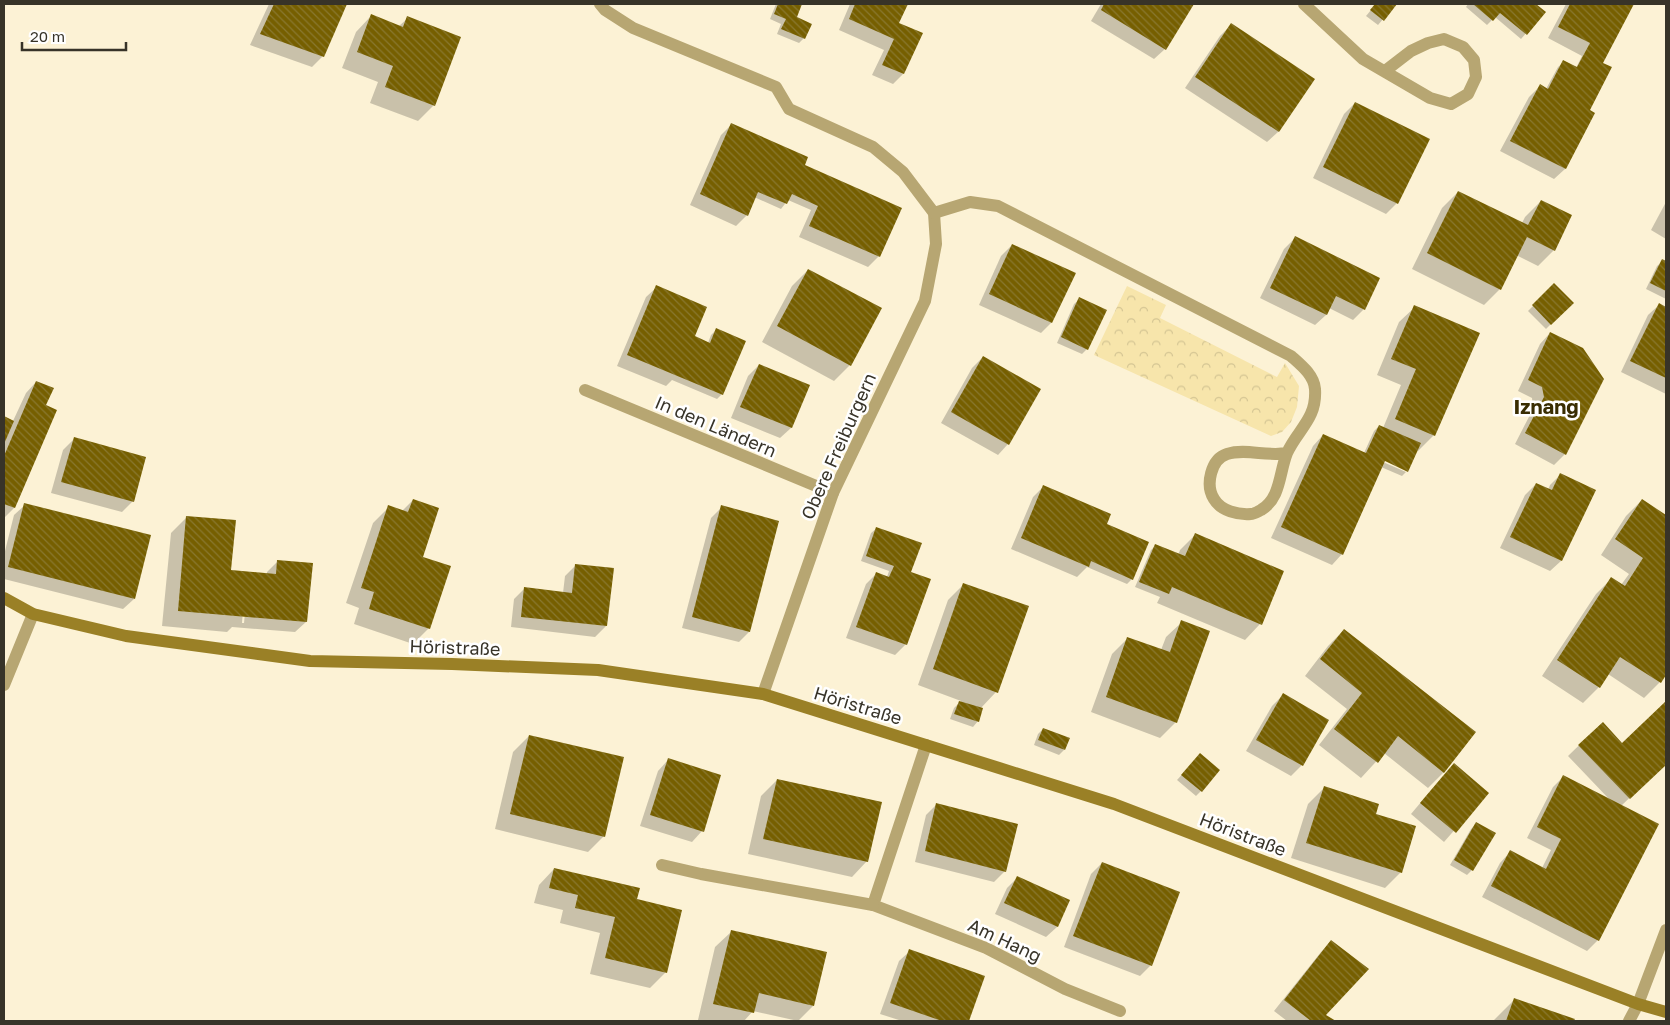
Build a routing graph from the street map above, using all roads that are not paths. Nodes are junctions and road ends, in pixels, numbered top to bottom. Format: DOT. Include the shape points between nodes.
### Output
graph roads {
  1 [pos="600,4"];
  2 [pos="1304,4"];
  3 [pos="1385,71"];
  4 [pos="934,213"];
  5 [pos="585,390"];
  6 [pos="1287,453"];
  7 [pos="833,493"];
  8 [pos="4,598"];
  9 [pos="33,614"];
  10 [pos="4,684"];
  11 [pos="763,694"];
  12 [pos="926,745"];
  13 [pos="662,865"];
  14 [pos="873,905"];
  15 [pos="1666,930"];
  16 [pos="1638,1004"];
  17 [pos="1120,1012"];
  18 [pos="1666,1012"];
  19 [pos="1629,1021"];
  1 -- 4 [label="street" via="633,28 776,87 789,109 873,147 903,172"];
  2 -- 3 [label="street" via="1363,59"];
  3 -- 3 [label="street" via="1430,98 1451,104 1468,94 1476,77 1474,60 1464,47 1444,39 1412,50"];
  4 -- 6 [label="street" via="970,202 998,206 1291,356 1308,372 1315,394 1312,415"];
  4 -- 7 [label="street, Obere Freiburgern" via="936,244 925,301"];
  5 -- 7 [label="street, In den Ländern"];
  6 -- 6 [label="street" via="1279,485 1268,505 1253,515 1229,512 1214,499 1209,483 1214,464 1226,454 1244,451 1276,455"];
  7 -- 11 [label="street, Obere Freiburgern"];
  8 -- 9 [label="main road, Höristraße"];
  9 -- 10 [label="street"];
  9 -- 11 [label="main road, Höristraße" via="126,636 310,661 598,670"];
  11 -- 12 [label="main road, Höristraße"];
  12 -- 14 [label="street"];
  12 -- 16 [label="main road, Höristraße" via="1114,804"];
  13 -- 14 [label="street, Am Hang"];
  14 -- 17 [label="street, Am Hang" via="986,948 1065,989"];
  15 -- 16 [label="street"];
  16 -- 18 [label="main road, Höristraße"];
  16 -- 19 [label="street"];
}
